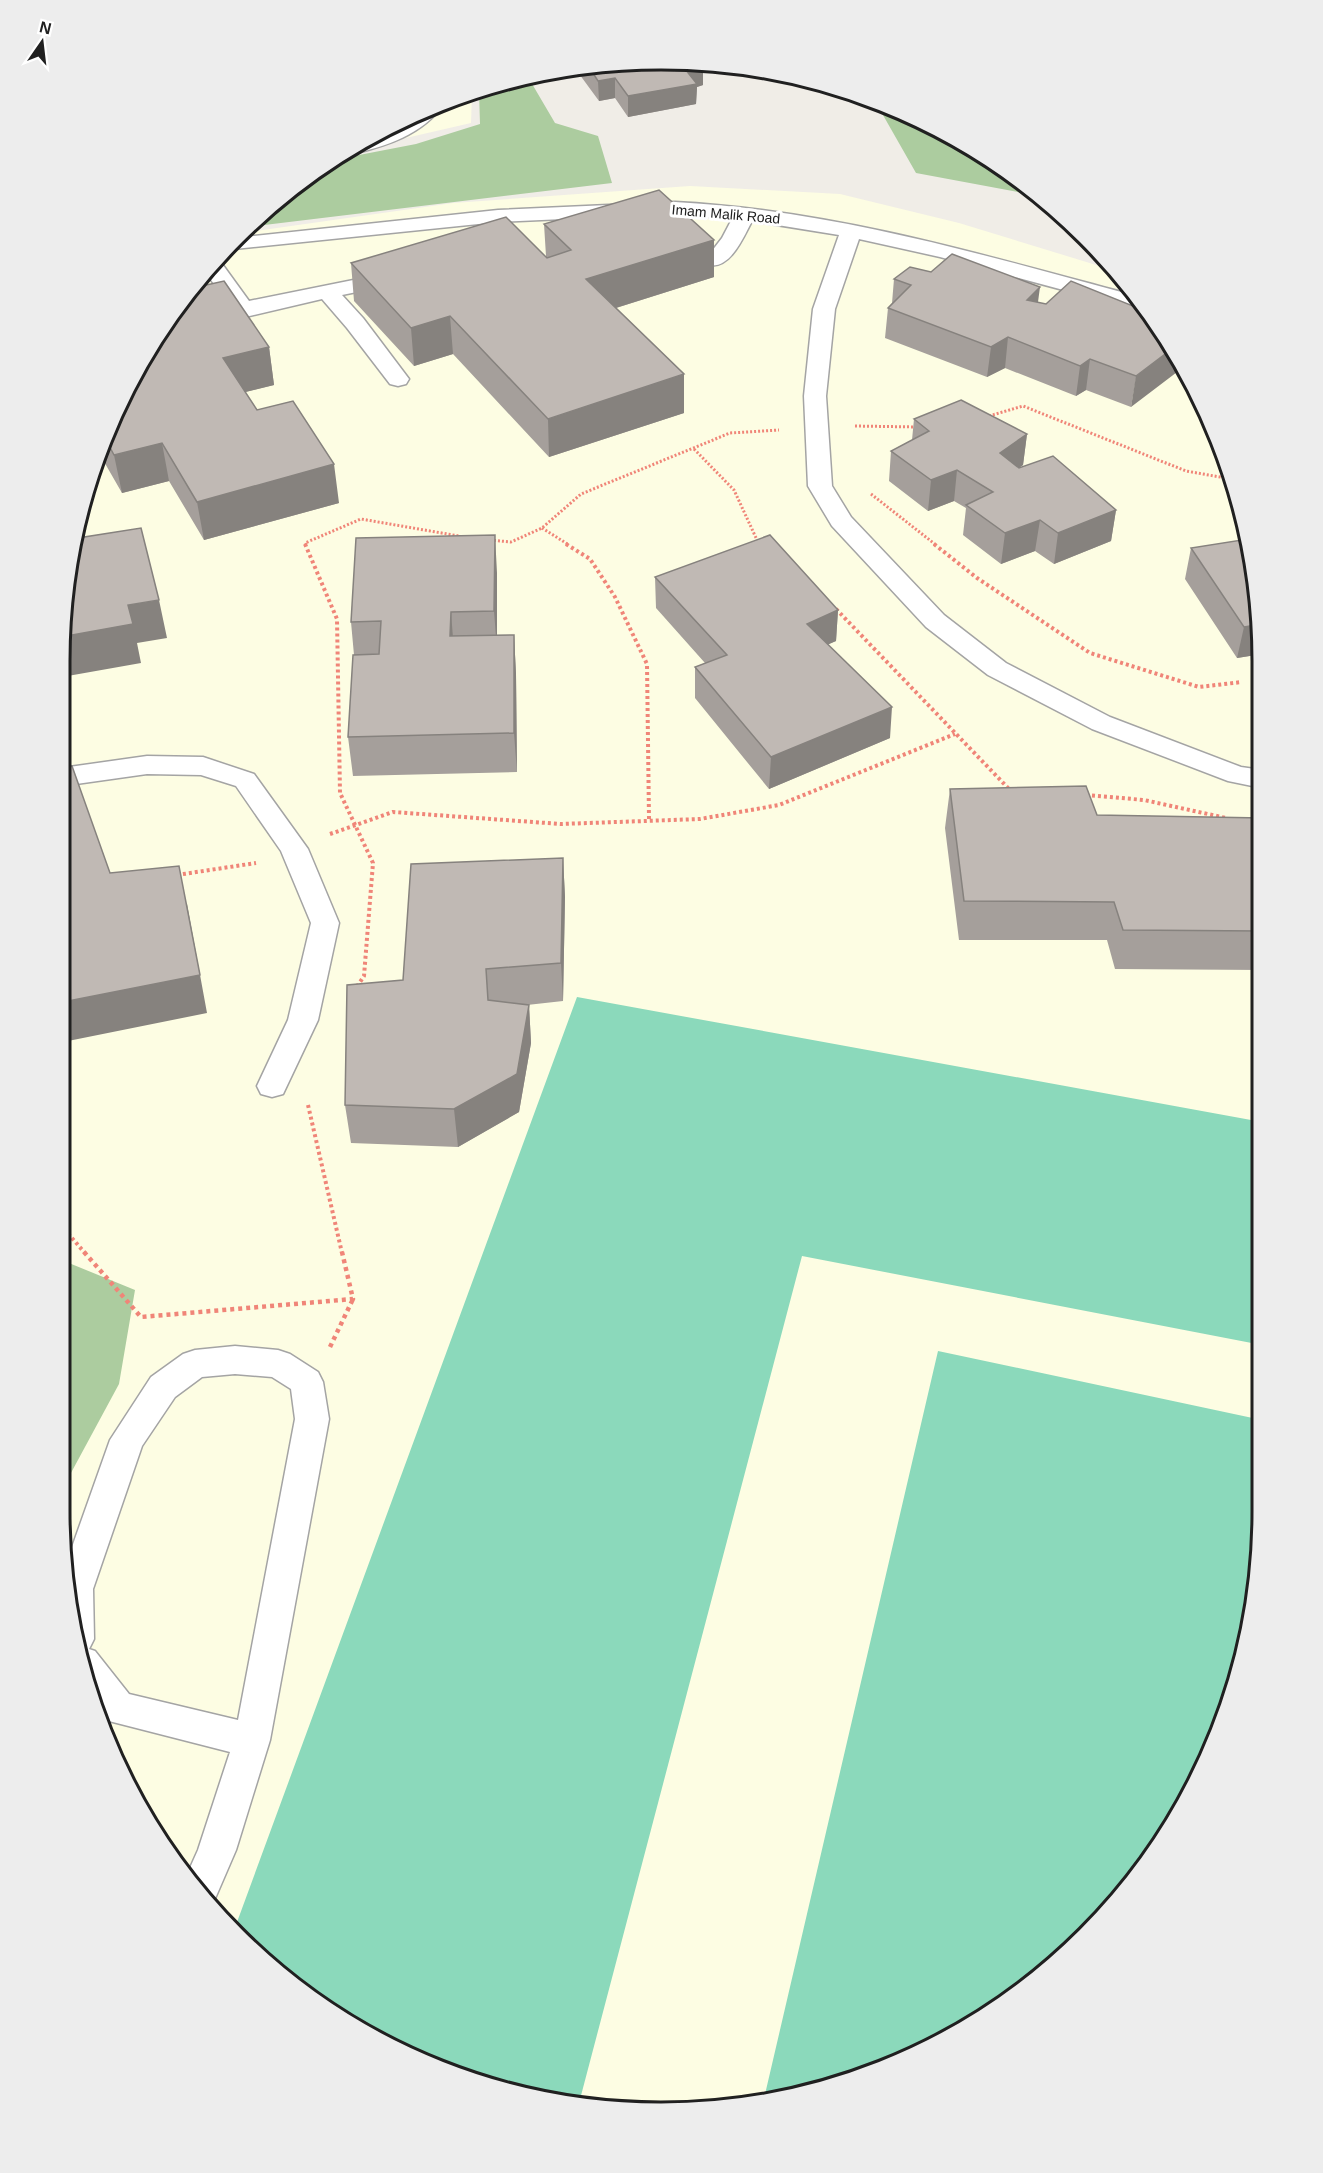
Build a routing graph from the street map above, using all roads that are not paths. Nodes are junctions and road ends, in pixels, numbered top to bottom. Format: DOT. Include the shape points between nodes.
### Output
graph roads {
  1 [pos="408,127"];
  2 [pos="390,136"];
  3 [pos="745,214"];
  4 [pos="851,231"];
  5 [pos="245,243"];
  6 [pos="716,260"];
  7 [pos="217,272"];
  8 [pos="414,273"];
  9 [pos="327,292"];
  10 [pos="1129,300"];
  11 [pos="244,309"];
  12 [pos="174,328"];
  13 [pos="398,379"];
  14 [pos="70,776"];
  15 [pos="1252,777"];
  16 [pos="272,1086"];
  17 [pos="76,1587"];
  18 [pos="96,1680"];
  19 [pos="252,1740"];
  20 [pos="203,1883"];
  1 -- 2 [label="lane"];
  3 -- 4 [label="lane, Imam Malik Road"];
  3 -- 5 [label="lane, Imam Malik Road" via="675,200"];
  3 -- 6 [label="lane"];
  4 -- 10 [label="lane, Imam Malik Road"];
  4 -- 15 [label="lane" via="825,309 815,396 820,486 841,521 935,621 996,669 1101,723"];
  7 -- 11 [label="lane"];
  8 -- 9 [label="lane"];
  9 -- 11 [label="lane"];
  9 -- 13 [label="lane"];
  11 -- 12 [label="lane"];
  14 -- 16 [label="lane" via="147,765 203,766 245,780 294,849 325,923 303,1020"];
  17 -- 19 [label="lane" via="127,1440 163,1387 195,1364 235,1360 278,1364 306,1382 312,1419"];
  18 -- 19 [label="lane" via="118,1708"];
  19 -- 20 [label="lane"];
}
